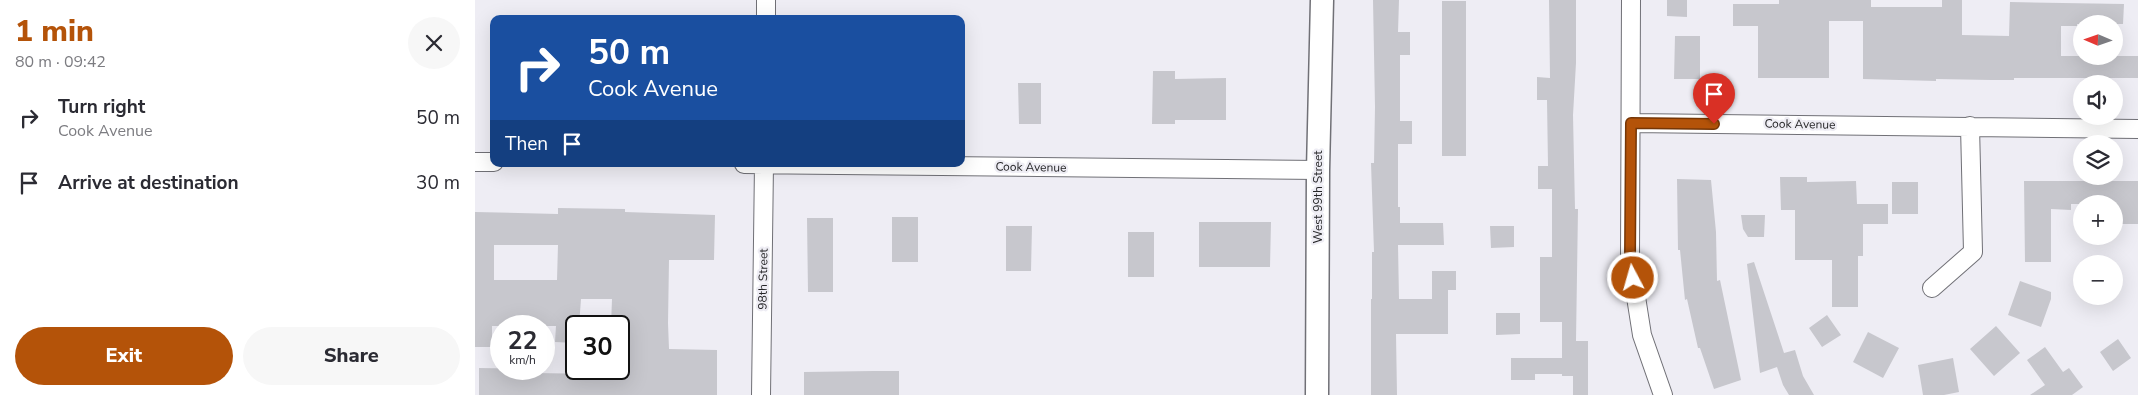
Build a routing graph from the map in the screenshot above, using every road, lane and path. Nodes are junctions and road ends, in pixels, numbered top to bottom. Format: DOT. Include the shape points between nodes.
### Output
graph roads {
  1 [pos="766,0"];
  2 [pos="1322,0"];
  3 [pos="1631,0"];
  4 [pos="766,15"];
  5 [pos="1631,123"];
  6 [pos="1970,126"];
  7 [pos="2138,129"];
  8 [pos="475,162"];
  9 [pos="490,162"];
  10 [pos="965,166"];
  11 [pos="764,167"];
  12 [pos="1318,170"];
  13 [pos="1932,288"];
  14 [pos="761,395"];
  15 [pos="1317,395"];
  16 [pos="1663,395"];
  1 -- 4 [label="street"];
  2 -- 12 [label="street, West 99th Street"];
  3 -- 5 [label="street"];
  5 -- 6 [label="street, Cook Avenue"];
  5 -- 16 [label="street" via="1630,259 1642,335"];
  6 -- 7 [label="street, Cook Avenue"];
  6 -- 13 [label="street" via="1973,252"];
  8 -- 9 [label="street"];
  10 -- 12 [label="street, Cook Avenue"];
  11 -- 14 [label="street, 98th Street"];
  12 -- 15 [label="street, West 99th Street"];
}
